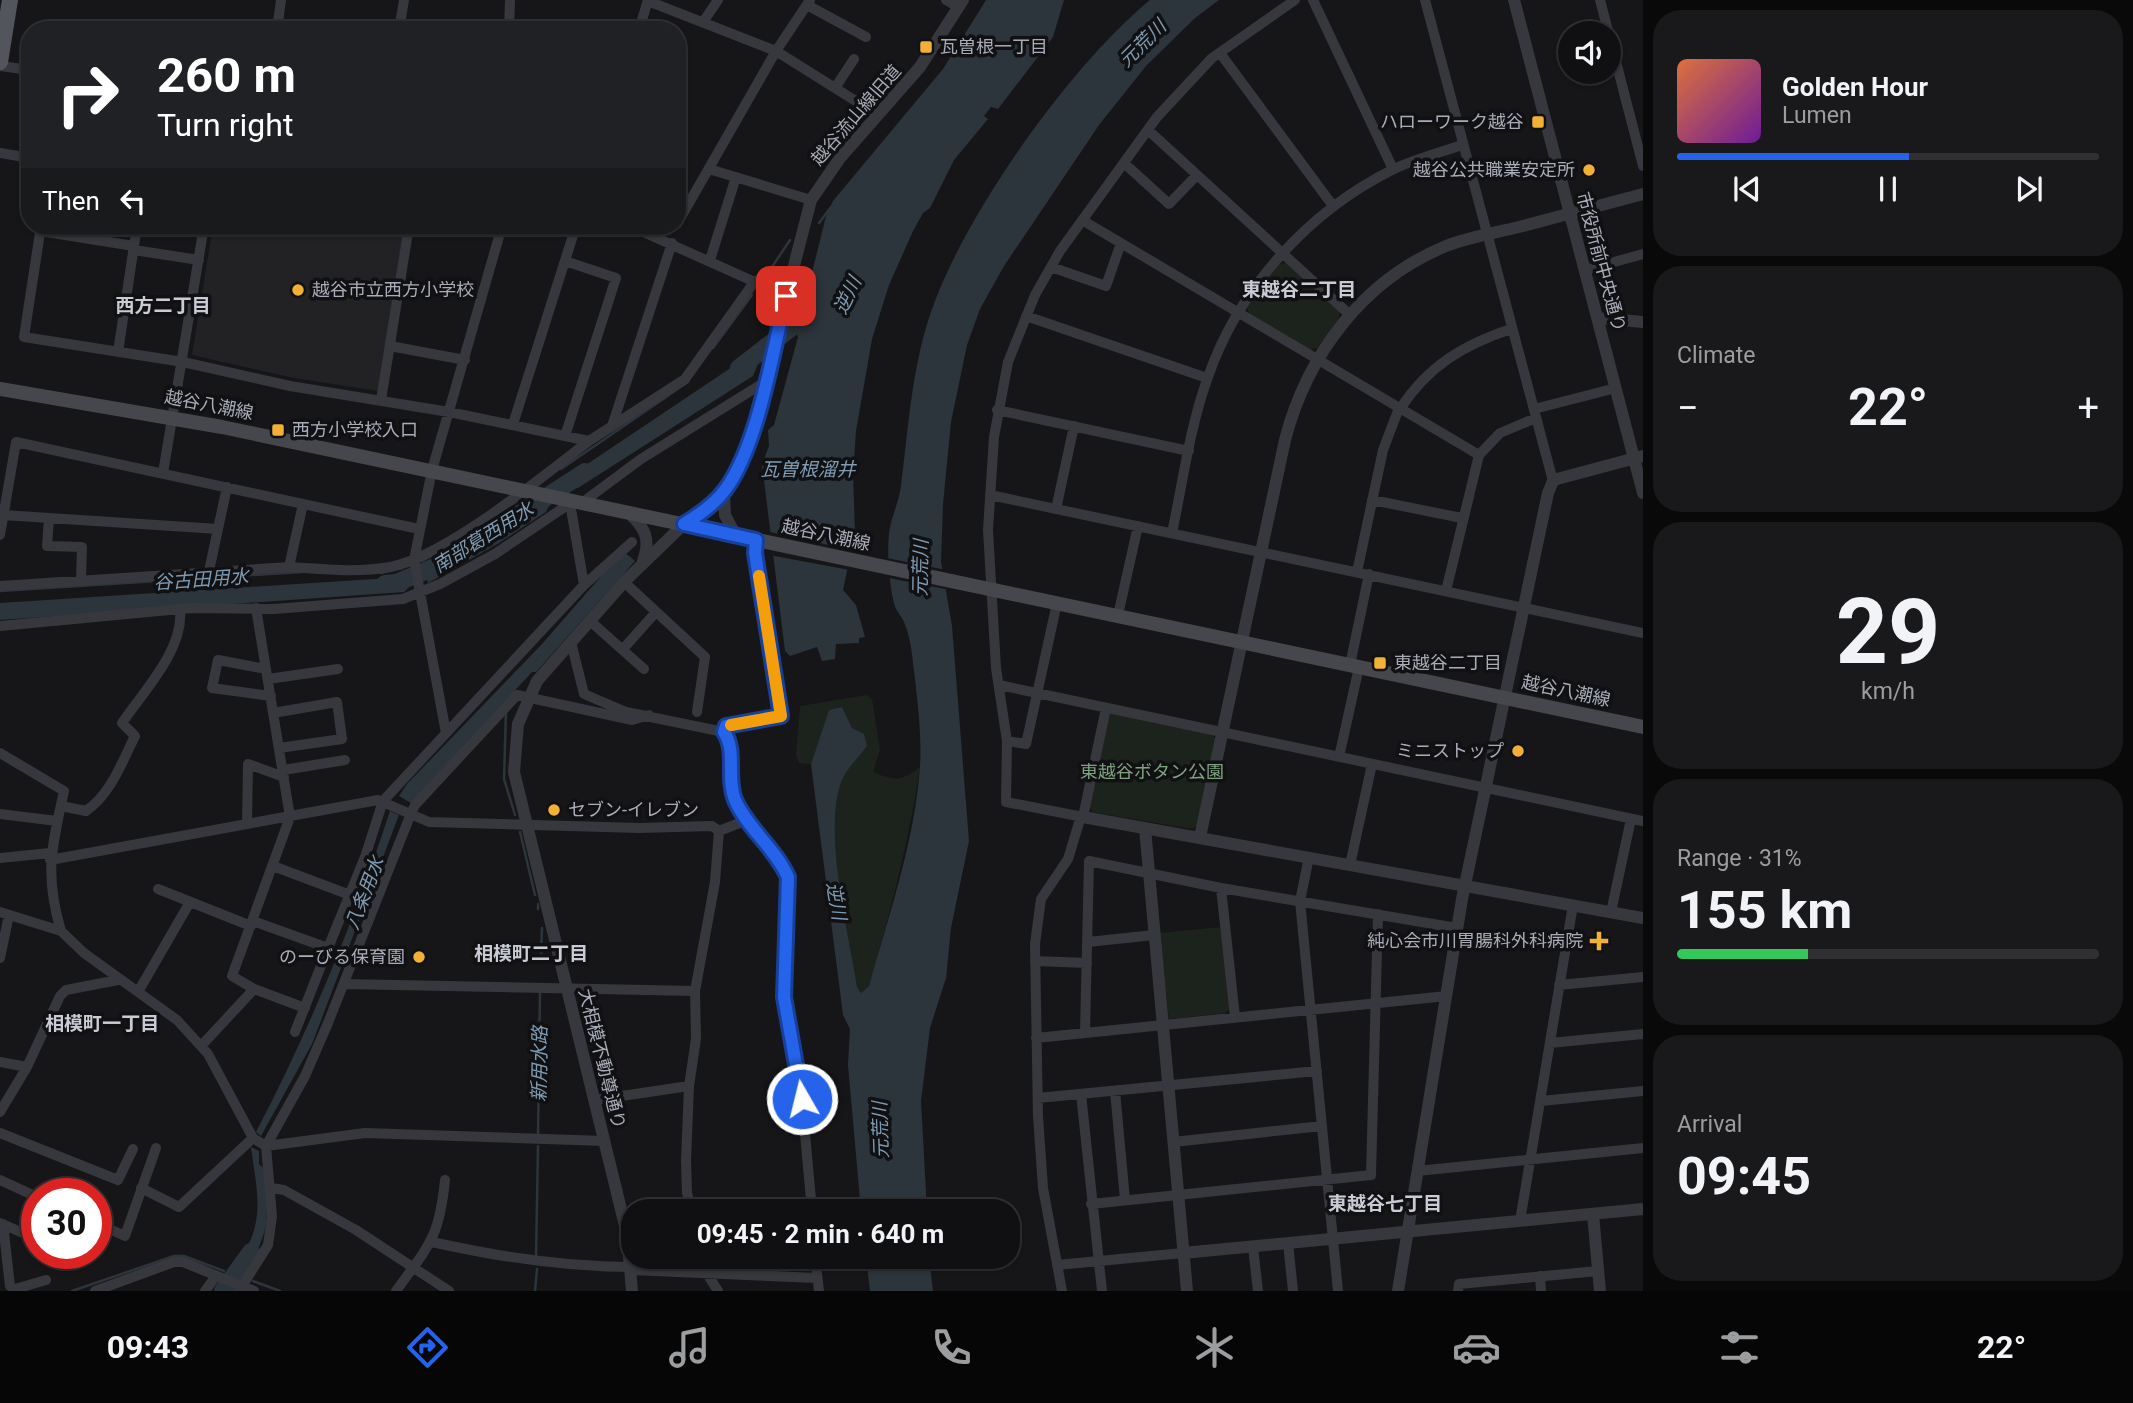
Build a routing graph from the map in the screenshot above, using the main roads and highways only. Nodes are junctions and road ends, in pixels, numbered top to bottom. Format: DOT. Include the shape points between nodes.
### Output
graph roads {
  1 [pos="10,0"];
  2 [pos="0,64"];
  3 [pos="0,390"];
  4 [pos="1643,727"];
  1 -- 2 [label="main road"];
  3 -- 4 [label="main road, 越谷八潮線" via="174,418 432,470"];
}
